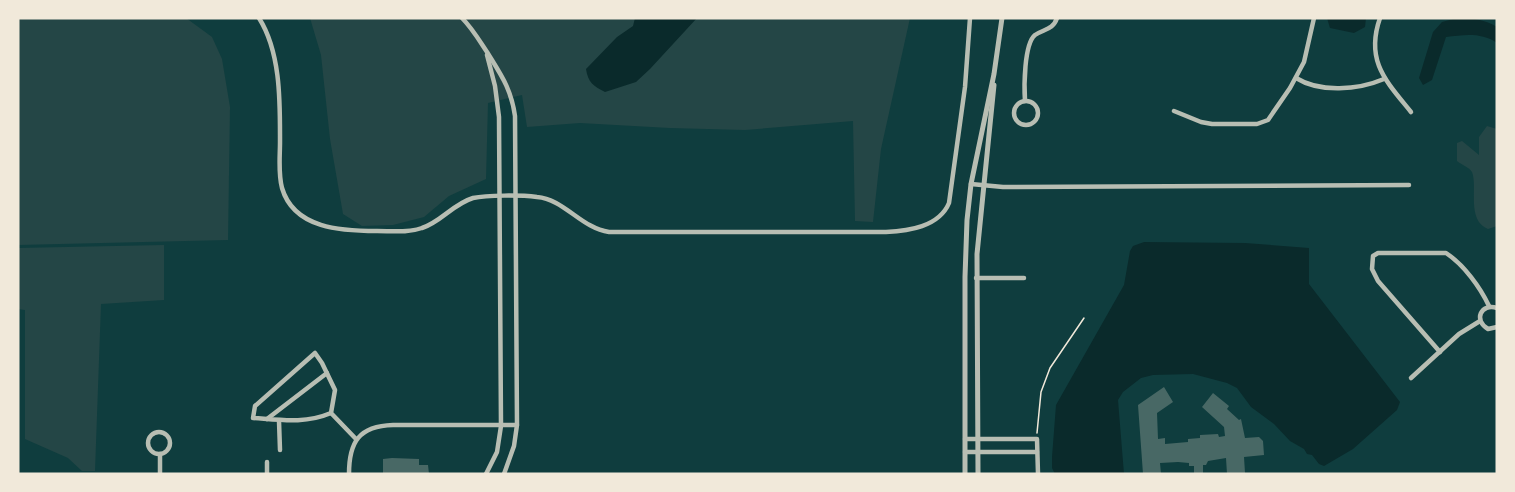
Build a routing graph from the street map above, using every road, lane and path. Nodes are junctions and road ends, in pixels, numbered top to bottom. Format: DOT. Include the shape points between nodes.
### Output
graph roads {
  1 [pos="259,18"];
  2 [pos="462,18"];
  3 [pos="970,18"];
  4 [pos="1002,18"];
  5 [pos="1057,18"];
  6 [pos="1314,18"];
  7 [pos="1380,18"];
  8 [pos="487,52"];
  9 [pos="994,74"];
  10 [pos="1296,78"];
  11 [pos="1384,79"];
  12 [pos="1025,101"];
  13 [pos="1174,111"];
  14 [pos="1411,112"];
  15 [pos="971,184"];
  16 [pos="983,185"];
  17 [pos="1409,185"];
  18 [pos="499,197"];
  19 [pos="516,197"];
  20 [pos="976,278"];
  21 [pos="1023,278"];
  22 [pos="1489,306"];
  23 [pos="1497,308"];
  24 [pos="1084,318"];
  25 [pos="1480,321"];
  26 [pos="1497,327"];
  27 [pos="1440,352"];
  28 [pos="327,373"];
  29 [pos="1411,378"];
  30 [pos="331,412"];
  31 [pos="267,420"];
  32 [pos="279,421"];
  33 [pos="517,425"];
  34 [pos="501,426"];
  35 [pos="965,439"];
  36 [pos="978,439"];
  37 [pos="1037,439"];
  38 [pos="356,440"];
  39 [pos="280,450"];
  40 [pos="965,452"];
  41 [pos="978,452"];
  42 [pos="1037,452"];
  43 [pos="160,454"];
  44 [pos="267,462"];
  45 [pos="160,474"];
  46 [pos="267,474"];
  47 [pos="349,474"];
  48 [pos="486,474"];
  49 [pos="504,474"];
  50 [pos="965,474"];
  51 [pos="978,474"];
  52 [pos="1038,474"];
  1 -- 18 [label="street" via="273,52 280,111 282,188 290,204 304,218 341,231 415,230 471,199"];
  2 -- 8 [label="street"];
  3 -- 19 [label="street" via="949,203 940,217 924,225 886,232 609,232 590,227 545,198"];
  4 -- 9 [label="street"];
  5 -- 12 [label="street" via="1050,29 1030,43"];
  6 -- 10 [label="street" via="1308,50"];
  7 -- 11 [label="street" via="1375,45"];
  8 -- 18 [label="street" via="499,117"];
  8 -- 19 [label="street" via="502,74 514,106"];
  9 -- 15 [label="street"];
  9 -- 16 [label="street"];
  10 -- 11 [label="street" via="1322,87 1368,85"];
  10 -- 13 [label="street" via="1272,116 1261,123 1206,123"];
  11 -- 14 [label="street"];
  12 -- 12 [label="street" via="1015,107 1014,115 1026,124 1033,122 1037,114 1035,105"];
  15 -- 16 [label="street"];
  15 -- 35 [label="street" via="965,268"];
  16 -- 17 [label="street"];
  16 -- 20 [label="street"];
  18 -- 19 [label="street"];
  18 -- 34 [label="street"];
  19 -- 33 [label="street"];
  20 -- 21 [label="street"];
  20 -- 36 [label="street"];
  22 -- 23 [label="street"];
  22 -- 25 [label="street" via="1481,312"];
  22 -- 27 [label="street" via="1477,285 1446,253 1374,256 1372,268 1378,281"];
  24 -- 37 [label="path" via="1045,379"];
  25 -- 26 [label="street" via="1488,329"];
  25 -- 27 [label="street"];
  27 -- 29 [label="street"];
  28 -- 30 [label="street" via="335,390"];
  28 -- 31 [label="street"];
  28 -- 31 [label="street" via="315,353 255,406 254,418"];
  30 -- 32 [label="street" via="318,419"];
  30 -- 38 [label="street"];
  31 -- 32 [label="street"];
  32 -- 39 [label="street"];
  33 -- 34 [label="street"];
  33 -- 49 [label="street"];
  34 -- 38 [label="street" via="384,425 368,430"];
  34 -- 48 [label="street"];
  35 -- 36 [label="street"];
  35 -- 40 [label="street"];
  36 -- 37 [label="street"];
  36 -- 41 [label="street"];
  37 -- 42 [label="street"];
  38 -- 47 [label="street" via="350,454"];
  40 -- 41 [label="street"];
  40 -- 50 [label="street"];
  41 -- 42 [label="street"];
  41 -- 51 [label="street"];
  42 -- 52 [label="street"];
  43 -- 43 [label="street" via="169,448 170,441 158,432 148,442 152,451"];
  43 -- 45 [label="street"];
  44 -- 46 [label="street"];
}
